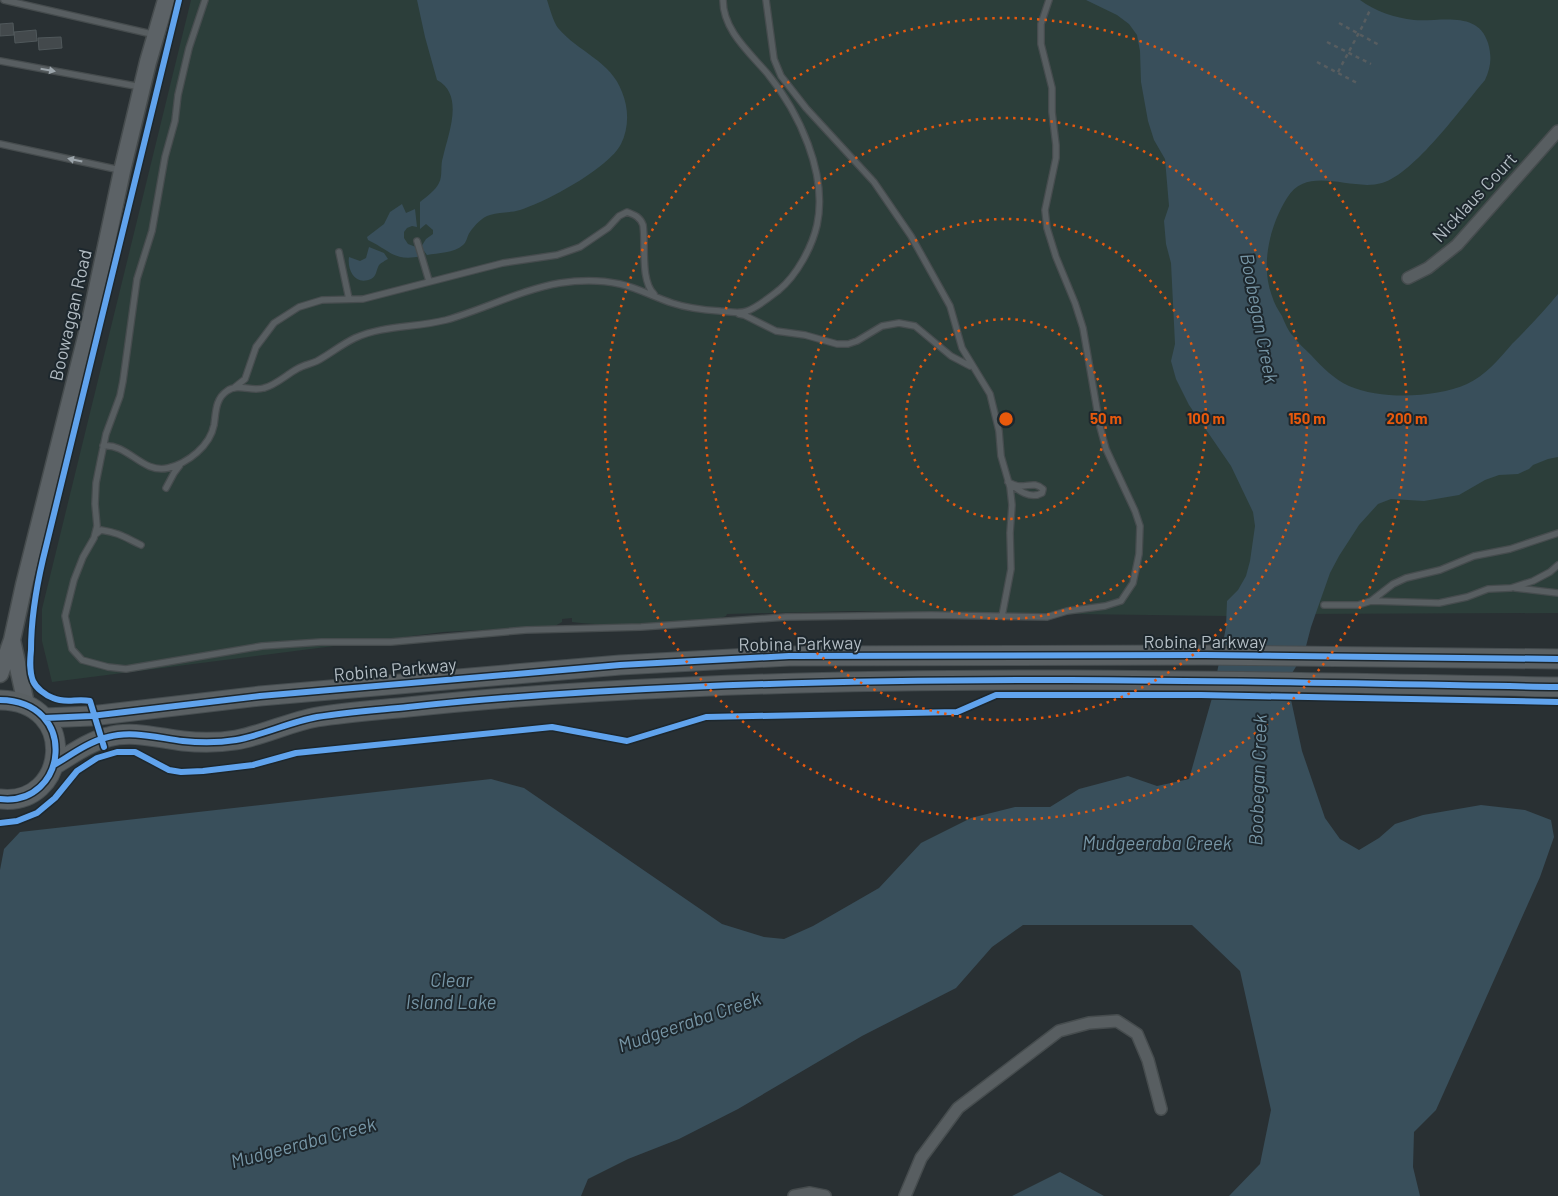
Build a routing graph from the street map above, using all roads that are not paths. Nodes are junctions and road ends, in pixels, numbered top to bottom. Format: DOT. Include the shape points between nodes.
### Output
graph roads {
  1 [pos="4,0"];
  2 [pos="166,0"];
  3 [pos="204,0"];
  4 [pos="723,0"];
  5 [pos="766,0"];
  6 [pos="1049,0"];
  7 [pos="156,35"];
  8 [pos="0,61"];
  9 [pos="143,87"];
  10 [pos="1558,131"];
  11 [pos="0,144"];
  12 [pos="122,171"];
  13 [pos="418,242"];
  14 [pos="339,252"];
  15 [pos="1408,278"];
  16 [pos="646,280"];
  17 [pos="429,281"];
  18 [pos="629,287"];
  19 [pos="655,296"];
  20 [pos="349,299"];
  21 [pos="758,304"];
  22 [pos="727,312"];
  23 [pos="757,321"];
  24 [pos="962,348"];
  25 [pos="956,358"];
  26 [pos="974,369"];
  27 [pos="246,375"];
  28 [pos="235,387"];
  29 [pos="254,389"];
  30 [pos="107,430"];
  31 [pos="103,446"];
  32 [pos="115,446"];
  33 [pos="182,463"];
  34 [pos="1008,482"];
  35 [pos="166,488"];
  36 [pos="99,528"];
  37 [pos="1558,533"];
  38 [pos="140,545"];
  39 [pos="1558,565"];
  40 [pos="1510,588"];
  41 [pos="1558,593"];
  42 [pos="1371,601"];
  43 [pos="1324,605"];
  44 [pos="1002,616"];
  45 [pos="12,640"];
  46 [pos="1558,659"];
  47 [pos="0,674"];
  48 [pos="1558,686"];
  49 [pos="0,700"];
  50 [pos="26,704"];
  51 [pos="45,718"];
  52 [pos="54,765"];
  53 [pos="0,799"];
  54 [pos="1161,1109"];
  55 [pos="794,1196"];
  56 [pos="825,1196"];
  57 [pos="905,1196"];
  1 -- 7 [label="lane"];
  2 -- 7 [label="main road, Boowaggan Road"];
  3 -- 30 [label="lane" via="178,95 152,231 137,279 120,396"];
  4 -- 21 [label="lane" via="730,26 794,113 820,188 817,225 807,252 788,282"];
  5 -- 24 [label="lane" via="774,59 781,76 874,182 911,236 950,306"];
  6 -- 44 [label="lane" via="1041,24 1040,44 1052,88 1056,145 1045,210 1047,228 1083,328 1106,449 1135,511 1141,538 1133,583 1121,601 1047,617"];
  7 -- 9 [label="main road, Boowaggan Road"];
  8 -- 9 [label="lane, one-way"];
  9 -- 12 [label="main road, Boowaggan Road"];
  10 -- 15 [label="street, Nicklaus Court" via="1457,245 1428,268"];
  12 -- 11 [label="lane, one-way"];
  12 -- 45 [label="main road, Boowaggan Road" via="91,317"];
  13 -- 17 [label="lane"];
  14 -- 20 [label="lane"];
  16 -- 17 [label="lane" via="643,225 635,214 627,212 580,247"];
  16 -- 18 [label="lane" via="642,288"];
  16 -- 19 [label="lane"];
  17 -- 20 [label="lane" via="363,299"];
  18 -- 19 [label="lane"];
  18 -- 29 [label="lane" via="618,283 564,282 532,289 445,320 377,330 299,367 280,381"];
  19 -- 22 [label="lane" via="700,309"];
  20 -- 27 [label="lane" via="322,300 299,307 274,323 256,347"];
  21 -- 22 [label="lane" via="747,311"];
  21 -- 23 [label="lane" via="752,311"];
  22 -- 23 [label="lane"];
  23 -- 25 [label="lane" via="776,331 837,344 848,344 882,326 899,323 915,326"];
  24 -- 25 [label="lane" via="962,356"];
  24 -- 26 [label="lane"];
  25 -- 26 [label="lane"];
  26 -- 34 [label="lane" via="990,394"];
  27 -- 28 [label="lane"];
  27 -- 29 [label="lane"];
  28 -- 29 [label="lane"];
  28 -- 33 [label="lane" via="219,399 209,440"];
  30 -- 31 [label="lane"];
  30 -- 32 [label="lane" via="106,438"];
  31 -- 32 [label="lane"];
  31 -- 36 [label="lane" via="96,483"];
  32 -- 33 [label="lane" via="152,468"];
  33 -- 35 [label="lane"];
  34 -- 34 [label="lane" via="1028,495 1037,496 1043,490 1031,484 1018,486"];
  34 -- 44 [label="lane" via="1012,505 1011,569"];
  36 -- 38 [label="lane" via="121,534"];
  36 -- 44 [label="lane" via="82,557 68,601 65,616 68,633 72,649 82,660 126,669 262,646 321,642 391,642 526,630 641,627 786,617"];
  37 -- 42 [label="lane" via="1406,578"];
  39 -- 40 [label="lane" via="1533,581"];
  40 -- 41 [label="lane"];
  40 -- 42 [label="lane" via="1488,589 1440,603"];
  42 -- 43 [label="lane" via="1358,605"];
  45 -- 47 [label="main road, Boowaggan Road"];
  45 -- 50 [label="main road, Boowaggan Road"];
  46 -- 51 [label="main road, Robina Parkway" via="1206,655 789,656 640,664"];
  48 -- 52 [label="main road" via="1199,680 915,681 771,684 534,696 315,718 224,742 124,734 95,741"];
  49 -- 50 [label="main road"];
  50 -- 51 [label="main road"];
  51 -- 52 [label="main road" via="53,732"];
  52 -- 53 [label="main road" via="36,790 23,797"];
  54 -- 57 [label="street" via="1148,1060 1136,1034 1117,1021 1089,1023 1058,1031 958,1108 921,1158"];
  55 -- 56 [label="street" via="810,1193"];
}
